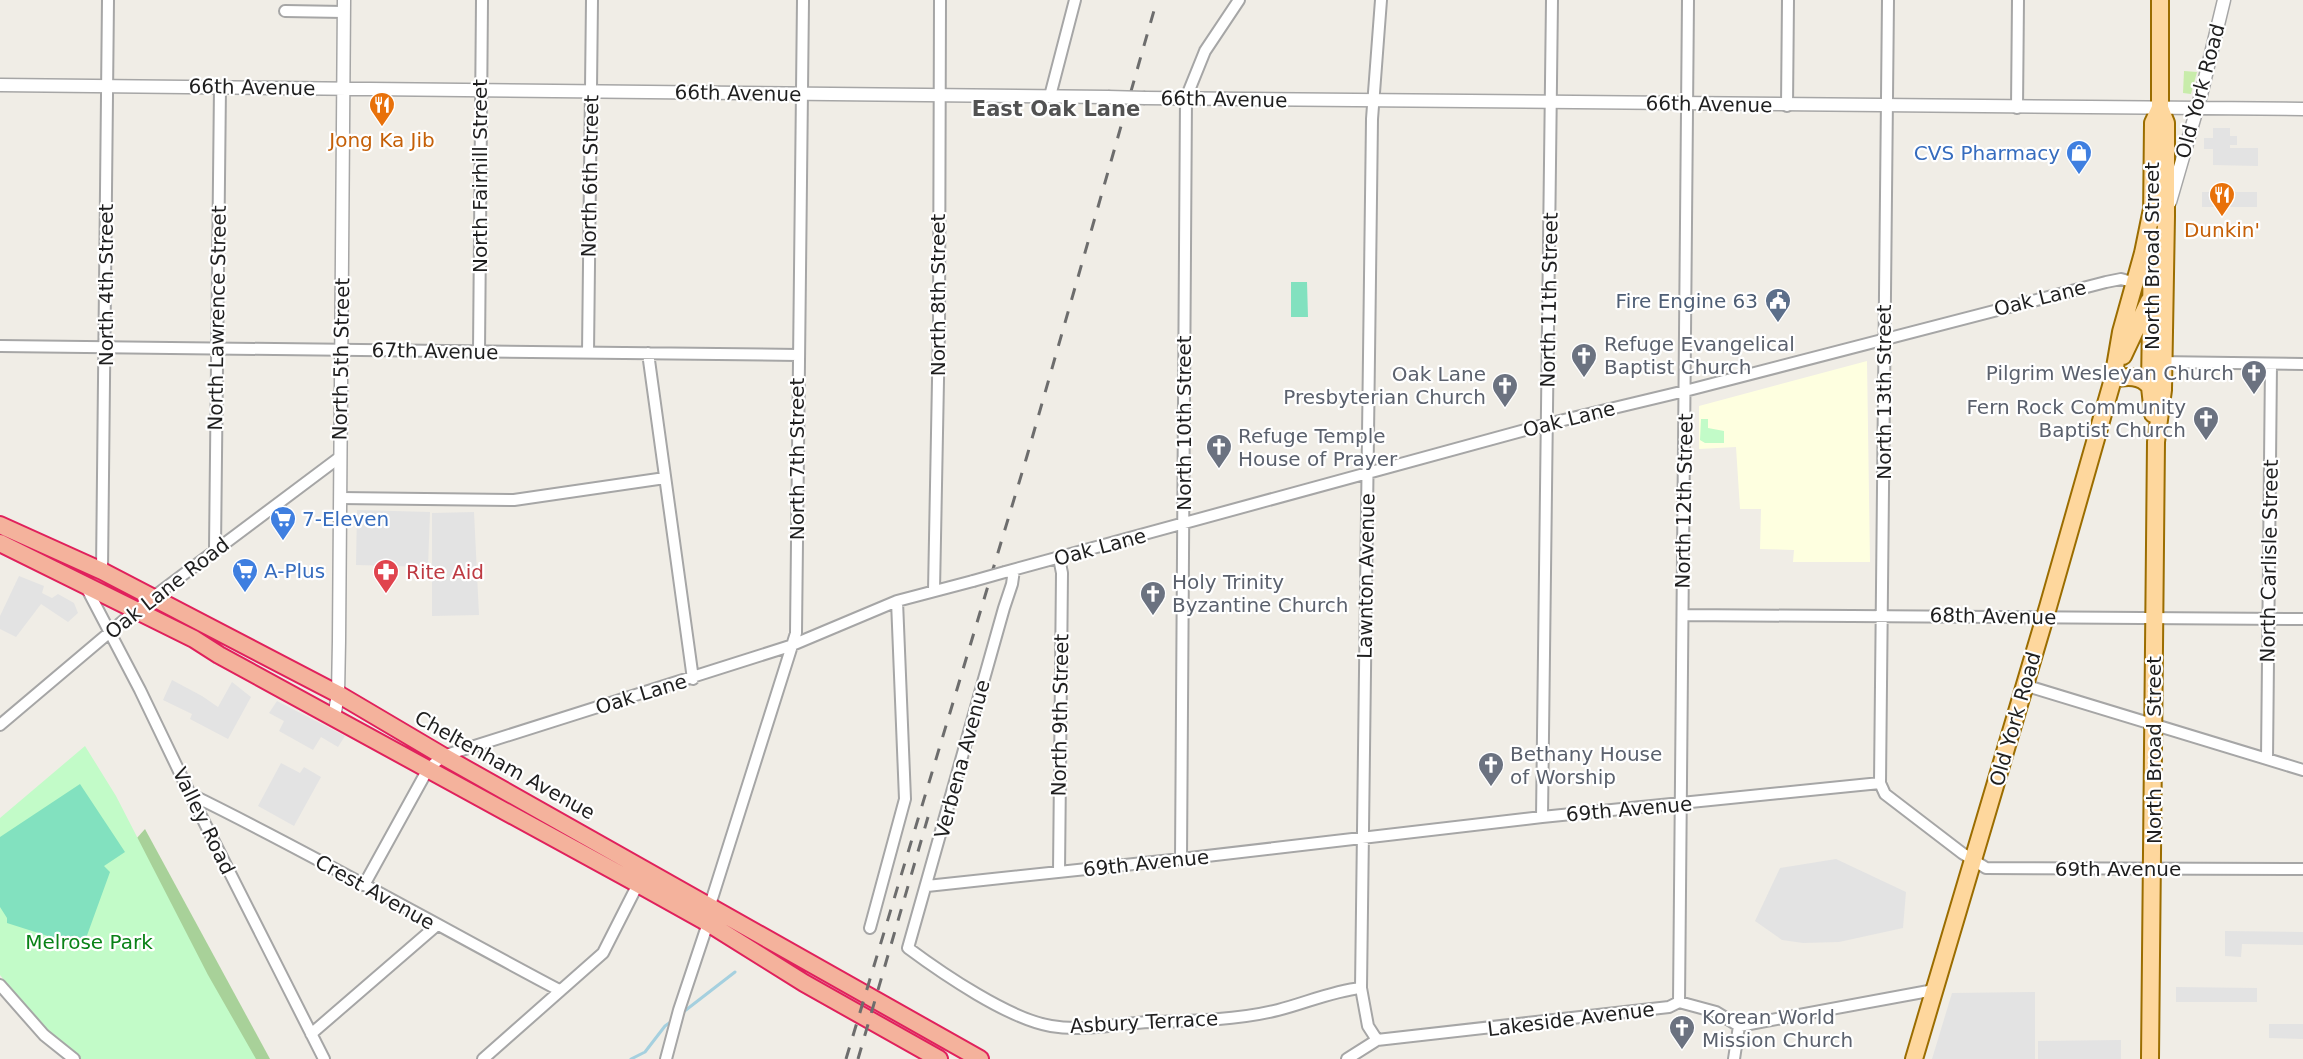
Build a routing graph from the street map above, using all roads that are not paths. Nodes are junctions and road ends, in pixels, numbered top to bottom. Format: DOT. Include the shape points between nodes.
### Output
graph roads {
  1 [pos="108,0"];
  2 [pos="482,0"];
  3 [pos="592,0"];
  4 [pos="803,0"];
  5 [pos="940,0"];
  6 [pos="1075,0"];
  7 [pos="1239,0"];
  8 [pos="1381,0"];
  9 [pos="1552,0"];
  10 [pos="1688,0"];
  11 [pos="1788,0"];
  12 [pos="1888,0"];
  13 [pos="2018,0"];
  14 [pos="2160,0"];
  15 [pos="2224,0"];
  16 [pos="344,6"];
  17 [pos="285,10"];
  18 [pos="0,85"];
  19 [pos="107,86"];
  20 [pos="220,87"];
  21 [pos="344,88"];
  22 [pos="481,90"];
  23 [pos="591,91"];
  24 [pos="802,94"];
  25 [pos="940,95"];
  26 [pos="1050,96"];
  27 [pos="1186,98"];
  28 [pos="1372,102"];
  29 [pos="1551,103"];
  30 [pos="1687,103"];
  31 [pos="1787,105"];
  32 [pos="1886,106"];
  33 [pos="2017,108"];
  34 [pos="2160,108"];
  35 [pos="2198,108"];
  36 [pos="2303,110"];
  37 [pos="2159,212"];
  38 [pos="2164,276"];
  39 [pos="2136,283"];
  40 [pos="2152,296"];
  41 [pos="1884,339"];
  42 [pos="0,346"];
  43 [pos="105,347"];
  44 [pos="216,349"];
  45 [pos="341,350"];
  46 [pos="479,352"];
  47 [pos="588,353"];
  48 [pos="648,353"];
  49 [pos="798,355"];
  50 [pos="2157,363"];
  51 [pos="2271,364"];
  52 [pos="2303,364"];
  53 [pos="2113,379"];
  54 [pos="2150,387"];
  55 [pos="1685,391"];
  56 [pos="1547,424"];
  57 [pos="2156,442"];
  58 [pos="340,457"];
  59 [pos="1367,474"];
  60 [pos="665,478"];
  61 [pos="340,498"];
  62 [pos="1184,524"];
  63 [pos="0,525"];
  64 [pos="0,543"];
  65 [pos="215,549"];
  66 [pos="1059,558"];
  67 [pos="102,571"];
  68 [pos="1010,571"];
  69 [pos="83,583"];
  70 [pos="934,591"];
  71 [pos="154,598"];
  72 [pos="897,601"];
  73 [pos="136,610"];
  74 [pos="1683,615"];
  75 [pos="1883,615"];
  76 [pos="2155,617"];
  77 [pos="2045,618"];
  78 [pos="2269,618"];
  79 [pos="2303,619"];
  80 [pos="109,633"];
  81 [pos="790,646"];
  82 [pos="693,679"];
  83 [pos="2024,685"];
  84 [pos="338,694"];
  85 [pos="334,718"];
  86 [pos="0,725"];
  87 [pos="2154,725"];
  88 [pos="443,756"];
  89 [pos="2267,759"];
  90 [pos="428,769"];
  91 [pos="2303,770"];
  92 [pos="1880,783"];
  93 [pos="190,794"];
  94 [pos="1682,804"];
  95 [pos="1542,817"];
  96 [pos="1363,837"];
  97 [pos="1181,859"];
  98 [pos="1973,860"];
  99 [pos="2153,869"];
  100 [pos="2303,869"];
  101 [pos="1059,872"];
  102 [pos="638,884"];
  103 [pos="364,885"];
  104 [pos="927,886"];
  105 [pos="710,905"];
  106 [pos="708,923"];
  107 [pos="436,926"];
  108 [pos="870,928"];
  109 [pos="908,948"];
  110 [pos="1361,988"];
  111 [pos="1,989"];
  112 [pos="559,990"];
  113 [pos="1934,990"];
  114 [pos="1679,1002"];
  115 [pos="1739,1026"];
  116 [pos="311,1034"];
  117 [pos="1377,1040"];
  118 [pos="664,1057"];
  119 [pos="74,1059"];
  120 [pos="324,1059"];
  121 [pos="483,1059"];
  122 [pos="939,1059"];
  123 [pos="980,1059"];
  124 [pos="1347,1059"];
  125 [pos="1734,1059"];
  126 [pos="1914,1059"];
  127 [pos="2150,1059"];
  1 -- 19 [label="street, North 4th Street"];
  2 -- 22 [label="street, North Fairhill Street"];
  3 -- 23 [label="street, North 6th Street"];
  4 -- 24 [label="street, North 7th Street"];
  5 -- 25 [label="street, North 8th Street"];
  6 -- 26 [label="street"];
  7 -- 27 [label="street, North 10th Street" via="1205,51"];
  8 -- 28 [label="street, Lawnton Avenue"];
  9 -- 29 [label="street, North 11th Street"];
  10 -- 30 [label="street, North 12th Street"];
  11 -- 31 [label="street"];
  12 -- 32 [label="street, North 13th Street"];
  13 -- 33 [label="street"];
  14 -- 34 [label="main road, North Broad Street"];
  15 -- 35 [label="street, Old York Road"];
  16 -- 17 [label="street"];
  16 -- 21 [label="street, North 5th Street"];
  18 -- 19 [label="street, 66th Avenue"];
  19 -- 20 [label="street, 66th Avenue"];
  19 -- 43 [label="street, North 4th Street"];
  20 -- 21 [label="street, 66th Avenue"];
  20 -- 44 [label="street, North Lawrence Street"];
  21 -- 22 [label="street, 66th Avenue"];
  21 -- 45 [label="street, North 5th Street"];
  22 -- 23 [label="street, 66th Avenue"];
  22 -- 46 [label="street, North Fairhill Street"];
  23 -- 24 [label="street, 66th Avenue"];
  23 -- 47 [label="street, North 6th Street"];
  24 -- 25 [label="street, 66th Avenue"];
  24 -- 49 [label="street, North 7th Street"];
  25 -- 26 [label="street, 66th Avenue"];
  25 -- 70 [label="street, North 8th Street"];
  26 -- 27 [label="street, 66th Avenue, bridge"];
  27 -- 28 [label="street, 66th Avenue"];
  27 -- 62 [label="street, North 10th Street"];
  28 -- 29 [label="street, 66th Avenue"];
  28 -- 59 [label="street, Lawnton Avenue"];
  29 -- 30 [label="street, 66th Avenue"];
  29 -- 56 [label="street, North 11th Street"];
  30 -- 31 [label="street, 66th Avenue"];
  30 -- 55 [label="street, North 12th Street"];
  31 -- 32 [label="street, 66th Avenue"];
  32 -- 33 [label="street, 66th Avenue"];
  32 -- 41 [label="street, North 13th Street"];
  33 -- 34 [label="street, 66th Avenue"];
  34 -- 35 [label="street, 66th Avenue"];
  34 -- 37 [label="main road, North Broad Street" via="2153,123"];
  35 -- 36 [label="street, 66th Avenue"];
  35 -- 37 [label="street, Old York Road"];
  37 -- 38 [label="main road, North Broad Street"];
  37 -- 39 [label="main road, Old York Road"];
  37 -- 40 [label="main road, North Broad Street"];
  38 -- 40 [label="main road, Old York Road"];
  38 -- 50 [label="main road, North Broad Street"];
  39 -- 41 [label="street, Oak Lane" via="2121,279 2106,282"];
  39 -- 53 [label="main road, Old York Road" via="2121,332"];
  40 -- 50 [label="main road, North Broad Street"];
  40 -- 53 [label="main road, Old York Road"];
  41 -- 55 [label="street, Oak Lane"];
  41 -- 75 [label="street, North 13th Street"];
  42 -- 43 [label="street, 67th Avenue"];
  43 -- 44 [label="street, 67th Avenue"];
  43 -- 67 [label="street, North 4th Street"];
  44 -- 45 [label="street, 67th Avenue"];
  44 -- 65 [label="street, North Lawrence Street"];
  45 -- 46 [label="street, 67th Avenue"];
  45 -- 58 [label="street, North 5th Street"];
  46 -- 47 [label="street, 67th Avenue"];
  47 -- 48 [label="street, 67th Avenue"];
  48 -- 49 [label="street, 67th Avenue"];
  48 -- 60 [label="street"];
  49 -- 81 [label="street, North 7th Street" via="796,633"];
  50 -- 51 [label="street"];
  50 -- 54 [label="main road, North Broad Street"];
  50 -- 57 [label="main road, North Broad Street" via="2163,390"];
  51 -- 52 [label="street"];
  51 -- 78 [label="street, North Carlisle Street"];
  53 -- 54 [label="main road" via="2136,377"];
  53 -- 77 [label="main road, Old York Road"];
  54 -- 57 [label="main road, North Broad Street"];
  55 -- 56 [label="street, Oak Lane"];
  55 -- 74 [label="street, North 12th Street"];
  56 -- 59 [label="street, Oak Lane"];
  56 -- 95 [label="street, North 11th Street"];
  57 -- 76 [label="main road, North Broad Street"];
  58 -- 61 [label="street, North 5th Street"];
  58 -- 65 [label="street, Oak Lane Road"];
  59 -- 62 [label="street, Oak Lane"];
  59 -- 96 [label="street, Lawnton Avenue"];
  60 -- 61 [label="street" via="514,500"];
  60 -- 82 [label="street"];
  61 -- 84 [label="street, North 5th Street"];
  62 -- 66 [label="street, Oak Lane"];
  62 -- 97 [label="street, North 10th Street"];
  63 -- 67 [label="highway, Cheltenham Avenue"];
  64 -- 69 [label="highway, Cheltenham Avenue"];
  65 -- 71 [label="street, Oak Lane Road"];
  66 -- 68 [label="street, Oak Lane"];
  66 -- 101 [label="street, North 9th Street"];
  67 -- 71 [label="highway, Cheltenham Avenue"];
  68 -- 70 [label="street, Oak Lane, bridge"];
  68 -- 104 [label="street, Verbena Avenue" via="1012,585"];
  69 -- 73 [label="highway, Cheltenham Avenue"];
  69 -- 80 [label="street, Valley Road"];
  70 -- 72 [label="street, Oak Lane"];
  71 -- 73 [label="street, Oak Lane Road"];
  71 -- 84 [label="highway, Cheltenham Avenue"];
  72 -- 81 [label="street, Oak Lane"];
  72 -- 108 [label="street" via="905,799"];
  73 -- 80 [label="street, Oak Lane Road"];
  73 -- 85 [label="highway, Cheltenham Avenue"];
  74 -- 75 [label="street, 68th Avenue"];
  74 -- 94 [label="street, North 12th Street"];
  75 -- 77 [label="street, 68th Avenue"];
  75 -- 92 [label="street, North 13th Street"];
  76 -- 77 [label="street, 68th Avenue"];
  76 -- 78 [label="street, 68th Avenue"];
  76 -- 87 [label="main road, North Broad Street"];
  77 -- 83 [label="main road, Old York Road"];
  78 -- 79 [label="street, 68th Avenue"];
  78 -- 89 [label="street, North Carlisle Street"];
  80 -- 86 [label="street, Oak Lane Road"];
  80 -- 93 [label="street, Valley Road"];
  81 -- 82 [label="street, Oak Lane"];
  81 -- 105 [label="street, North 7th Street"];
  82 -- 88 [label="street, Oak Lane"];
  83 -- 87 [label="street"];
  83 -- 98 [label="main road, Old York Road"];
  84 -- 85 [label="street, North 5th Street"];
  84 -- 88 [label="highway, Cheltenham Avenue"];
  85 -- 90 [label="highway, Cheltenham Avenue"];
  87 -- 89 [label="street"];
  87 -- 99 [label="main road, North Broad Street"];
  88 -- 90 [label="street"];
  88 -- 105 [label="highway, Cheltenham Avenue"];
  89 -- 91 [label="street"];
  90 -- 102 [label="highway, Cheltenham Avenue"];
  90 -- 103 [label="street"];
  92 -- 94 [label="street, 69th Avenue"];
  92 -- 98 [label="street, 69th Avenue" via="1885,794"];
  93 -- 103 [label="street, Crest Avenue"];
  93 -- 116 [label="street, Valley Road"];
  94 -- 95 [label="street, 69th Avenue"];
  94 -- 114 [label="street, North 12th Street"];
  95 -- 96 [label="street, 69th Avenue"];
  96 -- 97 [label="street, 69th Avenue"];
  96 -- 110 [label="street, Lawnton Avenue"];
  97 -- 101 [label="street, 69th Avenue"];
  98 -- 99 [label="street, 69th Avenue" via="1986,868"];
  98 -- 113 [label="main road, Old York Road"];
  99 -- 100 [label="street, 69th Avenue"];
  99 -- 127 [label="main road, North Broad Street"];
  101 -- 104 [label="street, 69th Avenue"];
  102 -- 106 [label="highway, Cheltenham Avenue"];
  102 -- 112 [label="street" via="603,952"];
  103 -- 107 [label="street, Crest Avenue"];
  104 -- 109 [label="street, Verbena Avenue"];
  105 -- 106 [label="street, North 7th Street"];
  105 -- 123 [label="highway, Cheltenham Avenue"];
  106 -- 118 [label="street, North 7th Street"];
  106 -- 122 [label="highway, Cheltenham Avenue"];
  107 -- 112 [label="street, Crest Avenue"];
  107 -- 116 [label="street"];
  109 -- 110 [label="street, Asbury Terrace" via="940,972 998,1004 1052,1026 1091,1028 1277,1011"];
  110 -- 117 [label="street, Lawnton Avenue" via="1368,1026"];
  111 -- 119 [label="street" via="44,1035"];
  112 -- 121 [label="street"];
  113 -- 115 [label="street"];
  113 -- 126 [label="main road, Old York Road"];
  114 -- 115 [label="street, Lakeside Avenue" via="1716,1012"];
  114 -- 117 [label="street, Lakeside Avenue" via="1669,1007 1585,1018"];
  115 -- 125 [label="street"];
  116 -- 120 [label="street, Valley Road"];
  117 -- 124 [label="street, Lakeside Avenue"];
}
